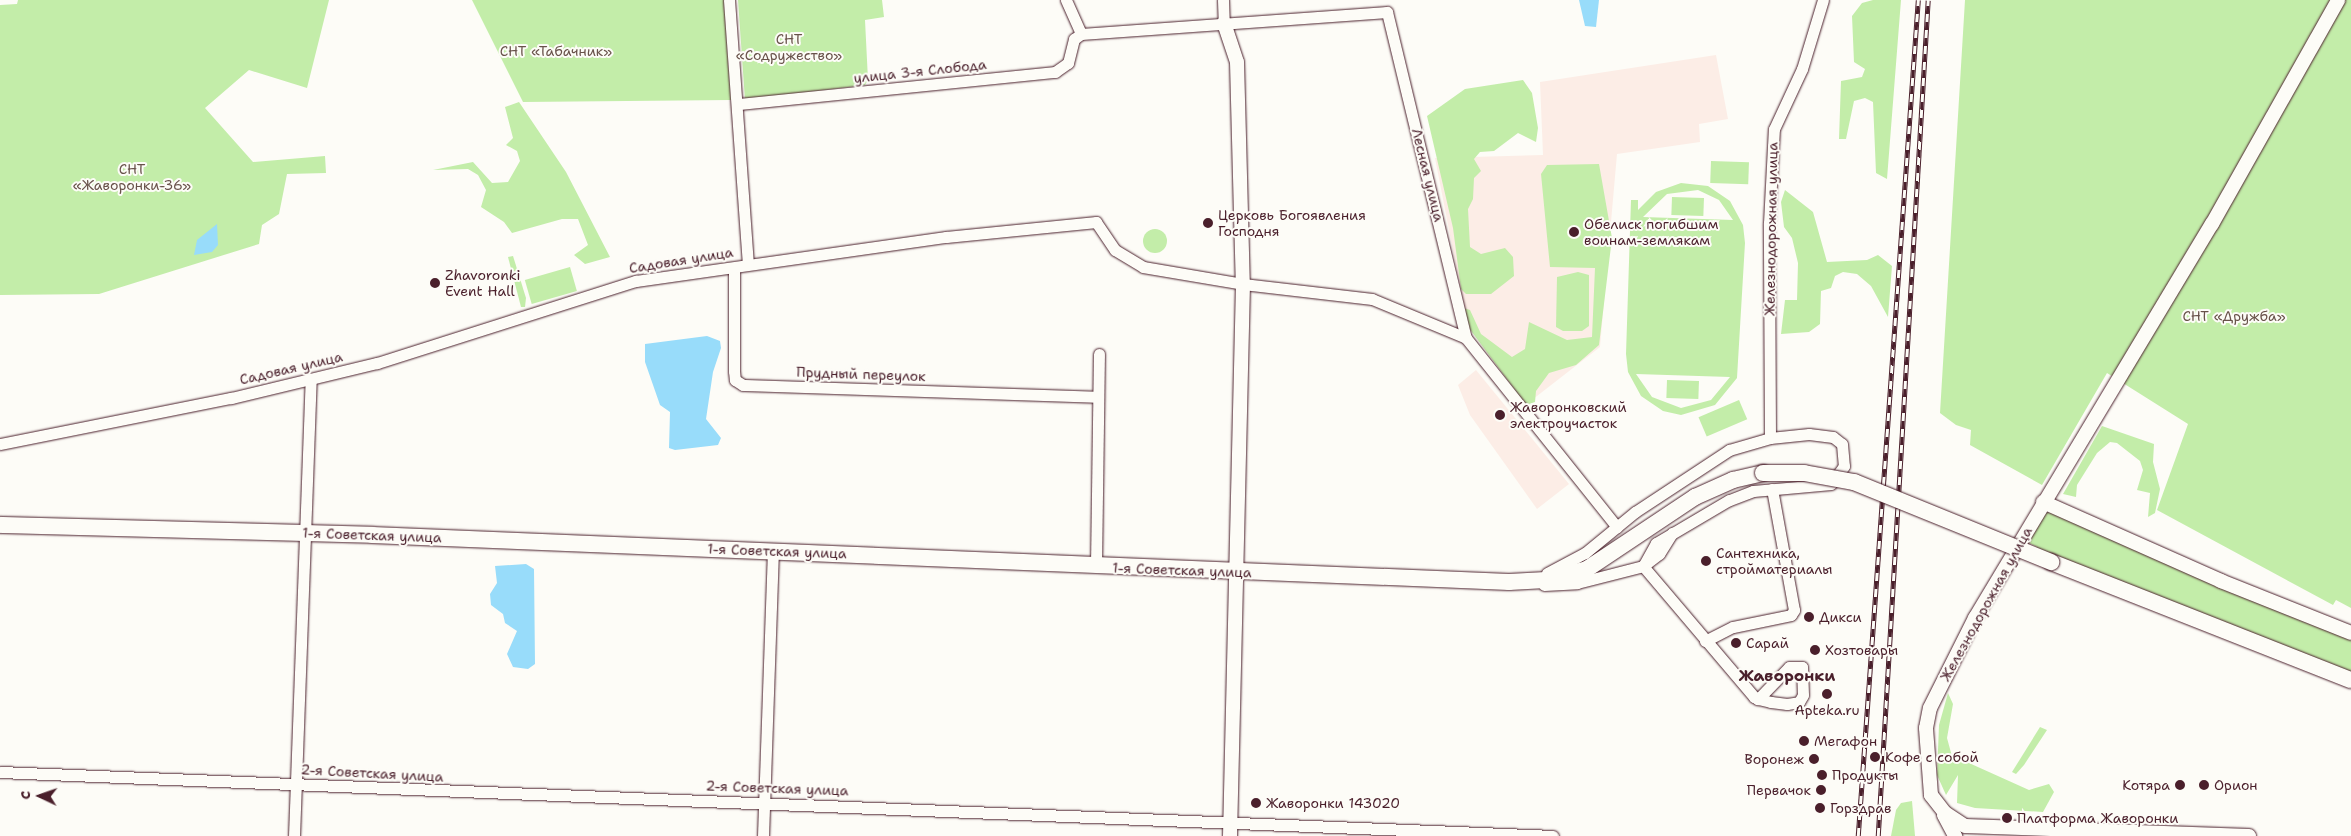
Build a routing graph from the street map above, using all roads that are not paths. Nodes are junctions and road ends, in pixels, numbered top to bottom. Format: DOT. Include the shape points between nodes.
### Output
graph roads {
  1 [pos="729,0"];
  2 [pos="1066,0"];
  3 [pos="1223,0"];
  4 [pos="1823,0"];
  5 [pos="2338,0"];
  6 [pos="1224,23"];
  7 [pos="1081,34"];
  8 [pos="739,104"];
  9 [pos="748,264"];
  10 [pos="734,269"];
  11 [pos="1243,284"];
  12 [pos="1466,338"];
  13 [pos="1098,354"];
  14 [pos="311,379"];
  15 [pos="1098,397"];
  16 [pos="1770,438"];
  17 [pos="0,444"];
  18 [pos="1772,489"];
  19 [pos="2043,502"];
  20 [pos="0,519"];
  21 [pos="45,524"];
  22 [pos="0,525"];
  23 [pos="1617,527"];
  24 [pos="306,533"];
  25 [pos="773,551"];
  26 [pos="1096,566"];
  27 [pos="1644,566"];
  28 [pos="1236,572"];
  29 [pos="1509,582"];
  30 [pos="2351,633"];
  31 [pos="1705,642"];
  32 [pos="2351,680"];
  33 [pos="1758,699"];
  34 [pos="0,772"];
  35 [pos="297,784"];
  36 [pos="764,802"];
  37 [pos="1941,810"];
  38 [pos="1230,830"];
  39 [pos="2054,830"];
  40 [pos="1980,832"];
  41 [pos="294,836"];
  42 [pos="762,836"];
  43 [pos="1552,836"];
  44 [pos="1955,836"];
  45 [pos="2028,836"];
  46 [pos="2248,836"];
  1 -- 8 [label="street"];
  2 -- 7 [label="street"];
  3 -- 6 [label="street"];
  4 -- 16 [label="street, Железнодорожная улица" via="1802,70 1774,129 1769,232"];
  5 -- 19 [label="street, Железнодорожная улица" via="2272,121"];
  6 -- 7 [label="street" via="1135,33"];
  6 -- 11 [label="street" via="1237,62"];
  6 -- 12 [label="street, Лесная улица" via="1388,12"];
  7 -- 8 [label="street, улица 3-я Слобода" via="1074,40 1068,63 1055,72"];
  8 -- 9 [label="street"];
  9 -- 10 [label="street, Садовая улица"];
  9 -- 11 [label="street, Садовая улица" via="1096,222 1115,250 1142,267"];
  10 -- 14 [label="street, Садовая улица" via="636,281 377,363"];
  10 -- 15 [label="street, Прудный переулок" via="734,371 735,380 743,386"];
  11 -- 12 [label="street, Лесная улица" via="1372,299"];
  11 -- 28 [label="street"];
  12 -- 23 [label="street, Лесная улица"];
  13 -- 15 [label="street"];
  14 -- 17 [label="street, Садовая улица"];
  14 -- 24 [label="street"];
  15 -- 26 [label="street"];
  16 -- 18 [label="street" via="1825,435 1838,441 1845,453 1842,472 1831,484"];
  16 -- 23 [label="street" via="1737,447 1707,462"];
  18 -- 27 [label="street" via="1729,500 1672,533 1656,543"];
  18 -- 31 [label="street" via="1794,610 1791,614 1733,627"];
  19 -- 30 [label="street" via="2230,585"];
  19 -- 37 [label="street, Железнодорожная улица" via="1975,618 1930,708 1926,728 1928,782 1932,799"];
  20 -- 21 [label="main road"];
  21 -- 22 [label="main road"];
  21 -- 24 [label="main road, 1-я Советская улица"];
  23 -- 29 [label="street" via="1557,570"];
  24 -- 25 [label="main road, 1-я Советская улица"];
  24 -- 35 [label="street"];
  25 -- 26 [label="main road, 1-я Советская улица"];
  25 -- 36 [label="street"];
  26 -- 28 [label="main road, 1-я Советская улица"];
  27 -- 29 [label="street" via="1567,585"];
  27 -- 31 [label="street"];
  28 -- 29 [label="main road, 1-я Советская улица"];
  28 -- 38 [label="street"];
  29 -- 32 [label="main road, 1-я Советская улица, bridge" via="1546,580 1587,569 1695,497 1733,480 1763,473 1810,473 1860,484"];
  31 -- 33 [label="street"];
  34 -- 35 [label="street, 2-я Советская улица"];
  35 -- 36 [label="street, 2-я Советская улица"];
  35 -- 41 [label="street"];
  36 -- 38 [label="street, 2-я Советская улица"];
  36 -- 42 [label="street"];
  37 -- 40 [label="street"];
  37 -- 44 [label="street, Железнодорожная улица"];
  38 -- 43 [label="street, 2-я Советская улица"];
  39 -- 40 [label="street"];
  39 -- 45 [label="street"];
  39 -- 46 [label="street"];
}
